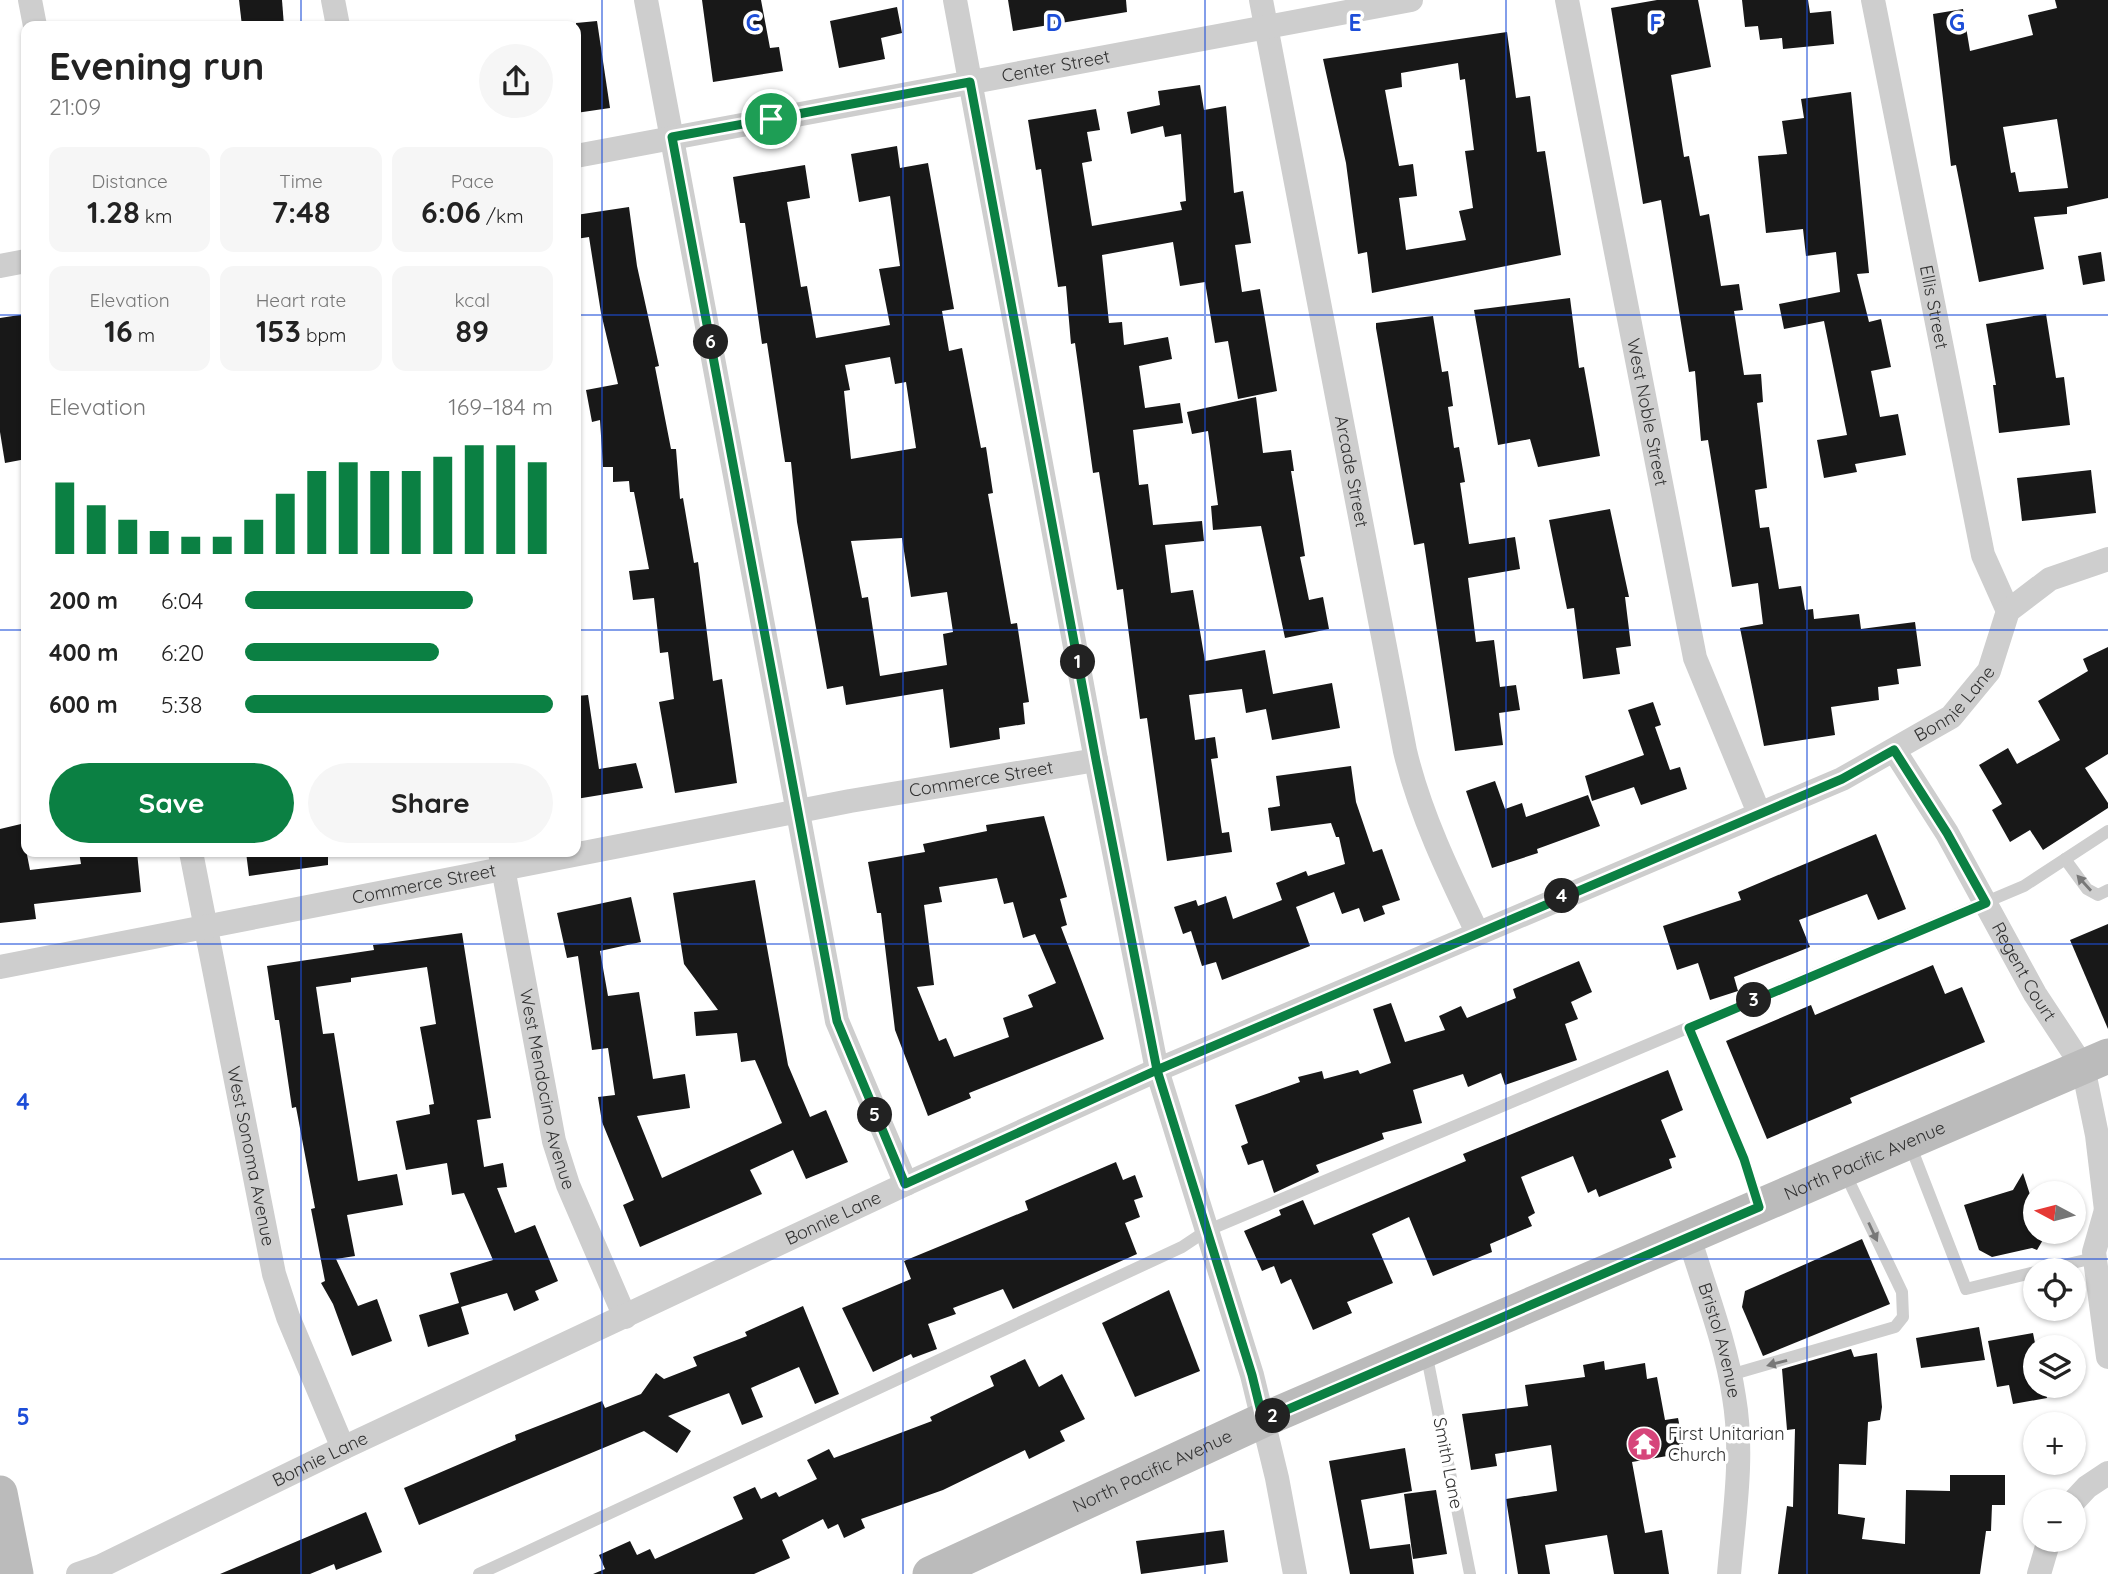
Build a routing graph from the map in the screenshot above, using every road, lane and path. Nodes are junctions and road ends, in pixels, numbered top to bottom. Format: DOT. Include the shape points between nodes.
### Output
graph roads {
  1 [pos="30,0"];
  2 [pos="332,0"];
  3 [pos="646,0"];
  4 [pos="956,0"];
  5 [pos="1261,0"];
  6 [pos="1411,0"];
  7 [pos="1567,0"];
  8 [pos="1873,0"];
  9 [pos="34,21"];
  10 [pos="337,21"];
  11 [pos="1266,27"];
  12 [pos="970,82"];
  13 [pos="672,137"];
  14 [pos="581,155"];
  15 [pos="21,262"];
  16 [pos="0,266"];
  17 [pos="2108,559"];
  18 [pos="2008,611"];
  19 [pos="1894,750"];
  20 [pos="1096,760"];
  21 [pos="799,813"];
  22 [pos="1759,813"];
  23 [pos="2108,831"];
  24 [pos="581,849"];
  25 [pos="192,857"];
  26 [pos="532,857"];
  27 [pos="2065,859"];
  28 [pos="502,862"];
  29 [pos="2108,890"];
  30 [pos="1986,903"];
  31 [pos="205,926"];
  32 [pos="1477,932"];
  33 [pos="0,967"];
  34 [pos="1689,1028"];
  35 [pos="2100,1069"];
  36 [pos="1157,1070"];
  37 [pos="1909,1142"];
  38 [pos="1844,1170"];
  39 [pos="905,1184"];
  40 [pos="1759,1207"];
  41 [pos="2107,1211"];
  42 [pos="1206,1231"];
  43 [pos="1689,1237"];
  44 [pos="2094,1258"];
  45 [pos="2086,1260"];
  46 [pos="2023,1275"];
  47 [pos="625,1317"];
  48 [pos="1426,1351"];
  49 [pos="2108,1357"];
  50 [pos="1730,1375"];
  51 [pos="1263,1420"];
  52 [pos="343,1448"];
  53 [pos="2108,1473"];
  54 [pos="2085,1489"];
  55 [pos="0,1493"];
  56 [pos="2045,1552"];
  57 [pos="16,1574"];
  58 [pos="78,1574"];
  59 [pos="479,1574"];
  60 [pos="930,1574"];
  61 [pos="1295,1574"];
  62 [pos="1470,1574"];
  63 [pos="1729,1574"];
  64 [pos="2039,1574"];
  1 -- 9 [label="street"];
  2 -- 10 [label="street"];
  3 -- 13 [label="street"];
  4 -- 12 [label="street"];
  5 -- 11 [label="street, Arcade Street"];
  6 -- 11 [label="street, Center Street"];
  7 -- 22 [label="street, West Noble Street" via="1695,658"];
  8 -- 18 [label="street, Ellis Street" via="1983,555"];
  11 -- 12 [label="street, Center Street"];
  11 -- 32 [label="street, Arcade Street" via="1405,751 1412,781"];
  12 -- 13 [label="street, Center Street"];
  12 -- 20 [label="street"];
  13 -- 14 [label="street, Center Street"];
  13 -- 21 [label="street"];
  15 -- 16 [label="street"];
  17 -- 18 [label="street" via="2050,579"];
  18 -- 19 [label="street, Bonnie Lane" via="1989,671 1951,718"];
  19 -- 22 [label="street, Bonnie Lane" via="1842,779"];
  19 -- 30 [label="street, Regent Court"];
  20 -- 21 [label="street, Commerce Street"];
  20 -- 36 [label="street"];
  21 -- 24 [label="street, Commerce Street"];
  21 -- 39 [label="street" via="837,1021"];
  22 -- 32 [label="street, Bonnie Lane"];
  23 -- 27 [label="lane"];
  25 -- 31 [label="street, West Sonoma Avenue"];
  26 -- 28 [label="street, Commerce Street"];
  29 -- 27 [label="lane, one-way" via="2098,895 2087,889"];
  27 -- 30 [label="lane" via="2024,886"];
  28 -- 31 [label="street, Commerce Street"];
  28 -- 47 [label="street, West Mendocino Avenue" via="554,1141"];
  30 -- 34 [label="lane"];
  30 -- 35 [label="street, Regent Court" via="2035,994"];
  31 -- 33 [label="street, Commerce Street"];
  31 -- 52 [label="street, West Sonoma Avenue" via="274,1274"];
  32 -- 36 [label="street, Bonnie Lane"];
  34 -- 40 [label="lane" via="1744,1159"];
  34 -- 42 [label="lane"];
  35 -- 37 [label="street, North Pacific Avenue"];
  35 -- 41 [label="street, Regent Court" via="2097,1135"];
  36 -- 39 [label="street, Bonnie Lane"];
  36 -- 42 [label="street"];
  37 -- 38 [label="street, North Pacific Avenue"];
  37 -- 46 [label="lane" via="1966,1289"];
  38 -- 40 [label="street, North Pacific Avenue"];
  38 -- 50 [label="lane, one-way" via="1902,1292 1903,1317 1895,1327"];
  39 -- 47 [label="street, Bonnie Lane"];
  40 -- 43 [label="street, North Pacific Avenue"];
  41 -- 44 [label="street, Regent Court"];
  42 -- 51 [label="street"];
  42 -- 59 [label="lane" via="1182,1247"];
  43 -- 48 [label="street, North Pacific Avenue"];
  43 -- 50 [label="street, Bristol Avenue"];
  44 -- 45 [label="lane"];
  44 -- 49 [label="street, Regent Court"];
  47 -- 52 [label="street, Bonnie Lane"];
  48 -- 51 [label="street, North Pacific Avenue"];
  48 -- 62 [label="lane, Smith Lane"];
  50 -- 63 [label="street, Bristol Avenue" via="1738,1467"];
  51 -- 60 [label="street, North Pacific Avenue"];
  51 -- 61 [label="street"];
  52 -- 58 [label="street, Bonnie Lane"];
  53 -- 54 [label="street"];
  55 -- 57 [label="street"];
  56 -- 64 [label="street"];
}
